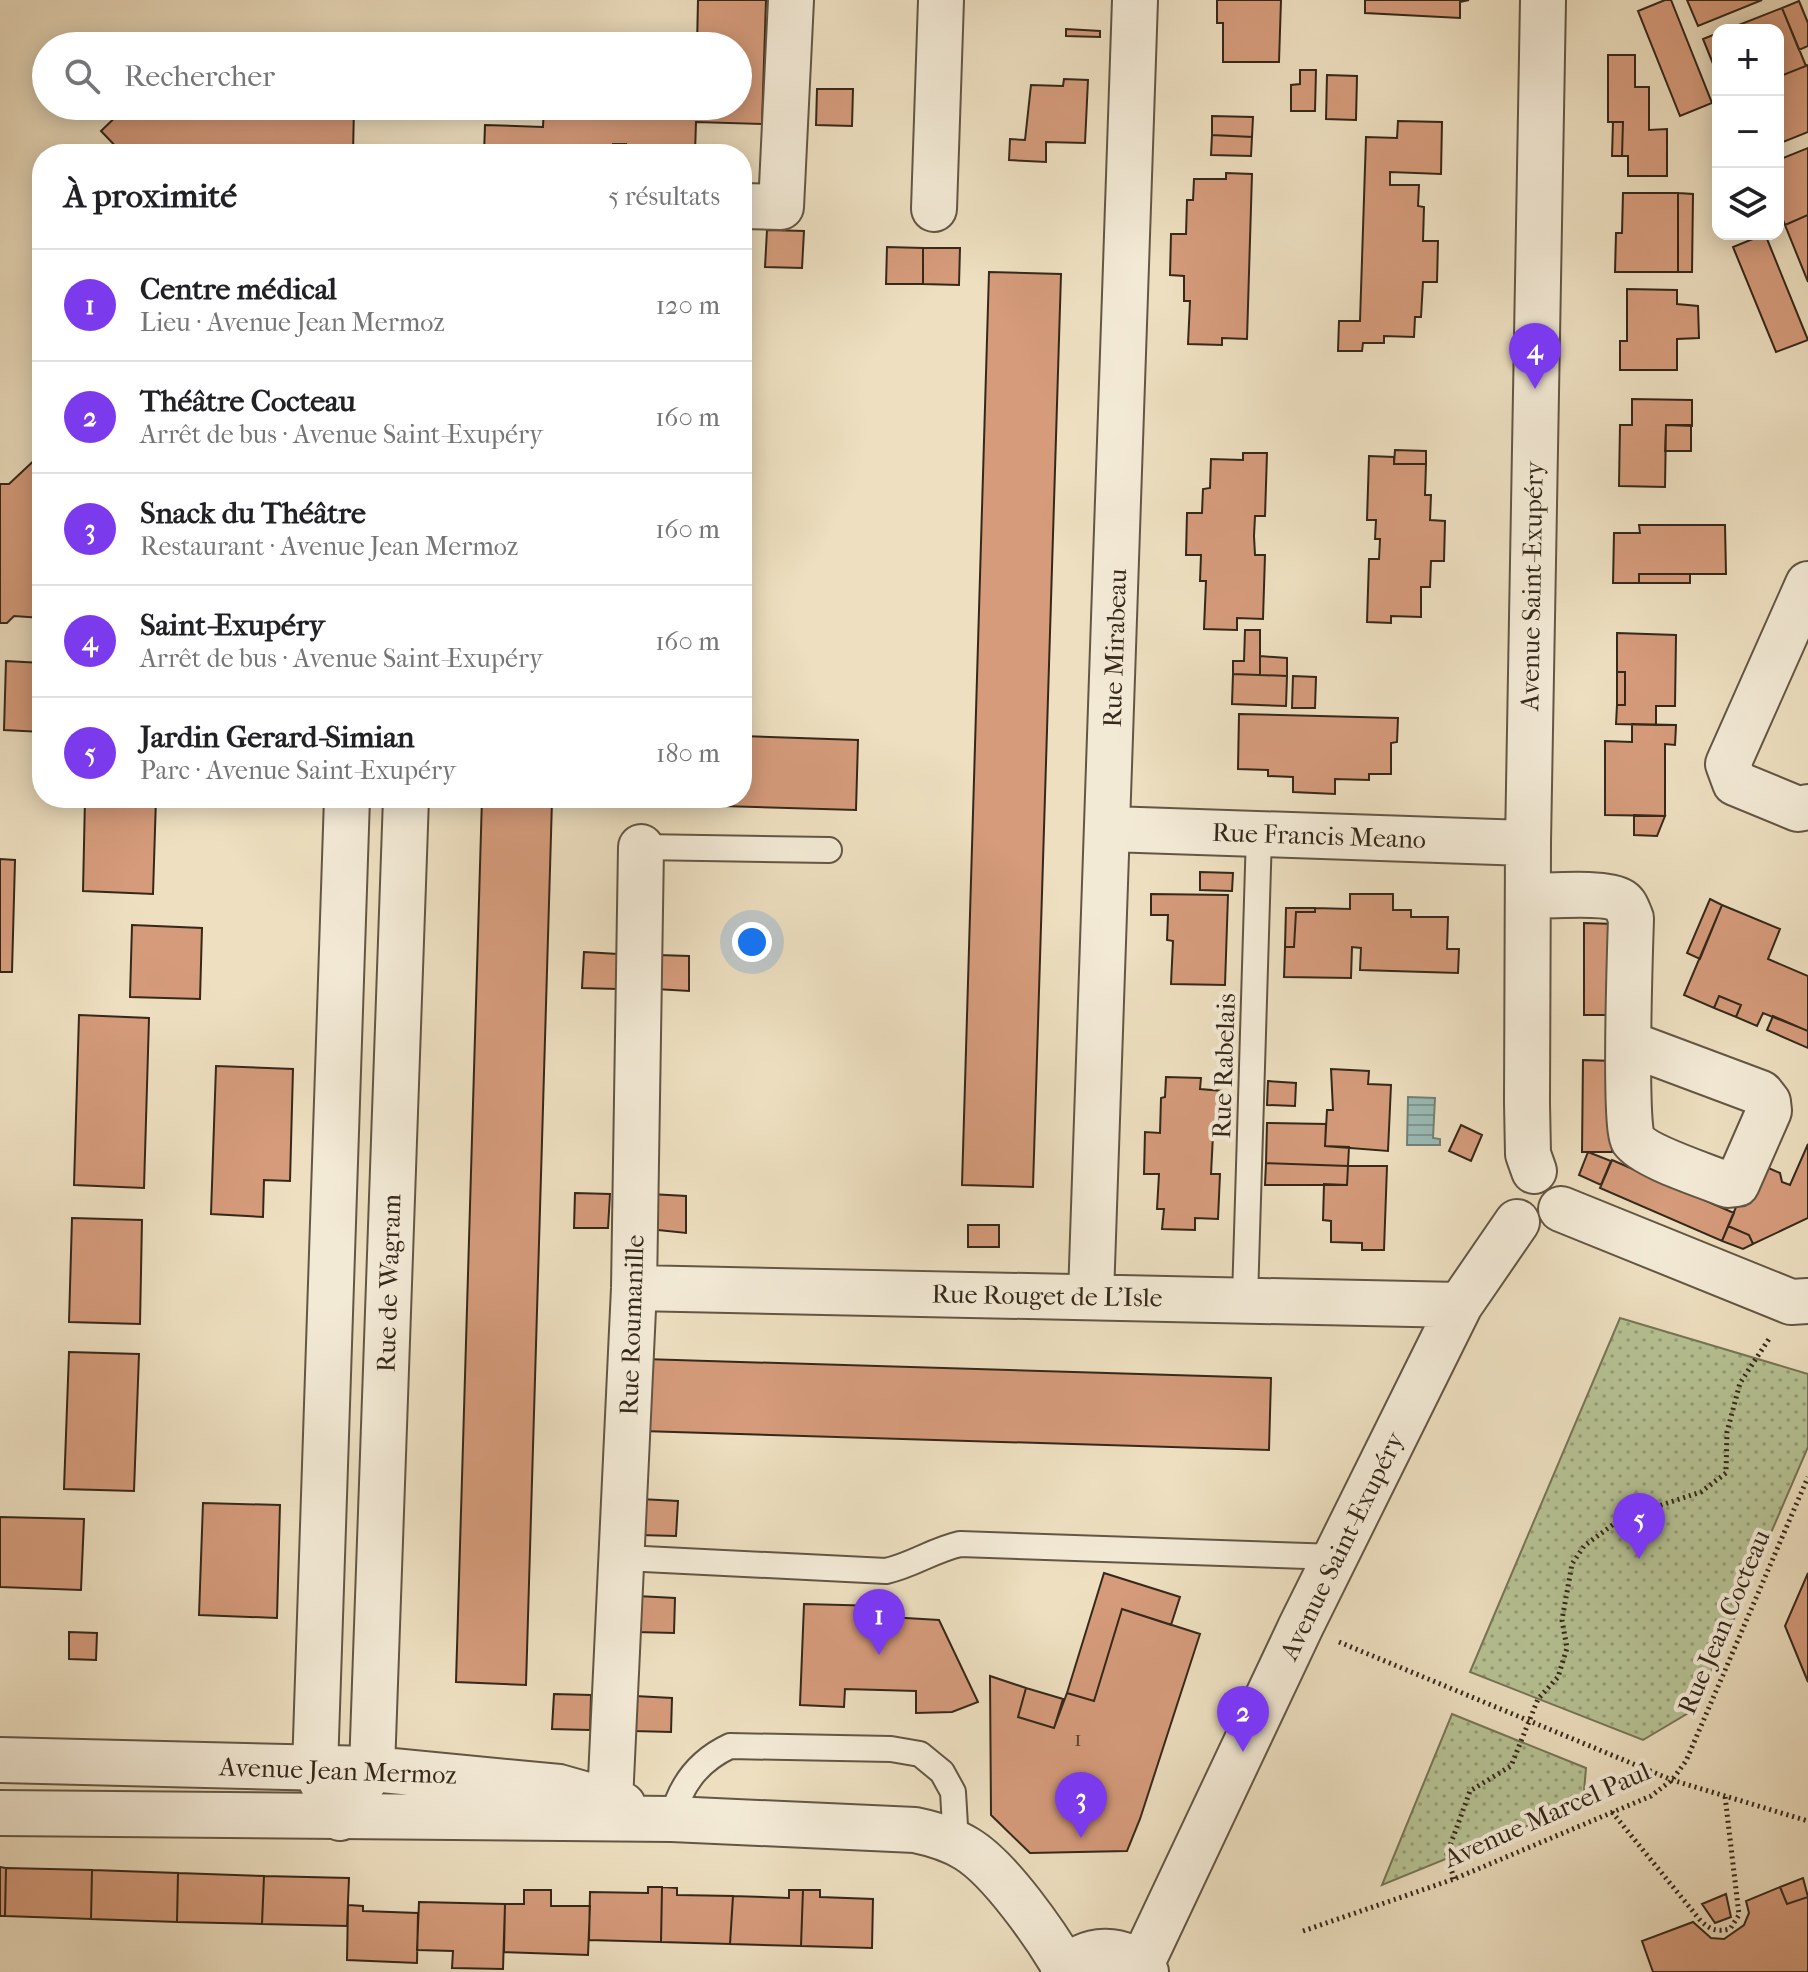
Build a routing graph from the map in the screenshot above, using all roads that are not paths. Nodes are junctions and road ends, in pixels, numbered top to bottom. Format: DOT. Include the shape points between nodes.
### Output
graph roads {
  1 [pos="791,0"];
  2 [pos="941,0"];
  3 [pos="1135,0"];
  4 [pos="1543,0"];
  5 [pos="752,206"];
  6 [pos="934,209"];
  7 [pos="1808,584"];
  8 [pos="1808,807"];
  9 [pos="347,808"];
  10 [pos="406,808"];
  11 [pos="1110,829"];
  12 [pos="1259,834"];
  13 [pos="1528,843"];
  14 [pos="641,847"];
  15 [pos="829,850"];
  16 [pos="1529,896"];
  17 [pos="1630,1044"];
  18 [pos="1534,1171"];
  19 [pos="1561,1209"];
  20 [pos="1517,1222"];
  21 [pos="634,1288"];
  22 [pos="1091,1296"];
  23 [pos="1245,1299"];
  24 [pos="1802,1304"];
  25 [pos="1460,1305"];
  26 [pos="1336,1557"];
  27 [pos="624,1558"];
  28 [pos="0,1760"];
  29 [pos="315,1769"];
  30 [pos="372,1769"];
  31 [pos="610,1801"];
  32 [pos="0,1813"];
  33 [pos="340,1818"];
  34 [pos="672,1819"];
  35 [pos="956,1843"];
  36 [pos="1144,1969"];
  37 [pos="1064,1970"];
  1 -- 5 [label="street" via="781,207"];
  2 -- 6 [label="street"];
  3 -- 11 [label="street, Rue Mirabeau"];
  4 -- 13 [label="street, Avenue Saint-Exupéry"];
  7 -- 8 [label="street" via="1728,764 1735,783 1798,809"];
  9 -- 29 [label="street"];
  10 -- 30 [label="street, Rue de Wagram"];
  11 -- 12 [label="street, Rue Francis Meano"];
  11 -- 22 [label="street, Rue Mirabeau"];
  12 -- 13 [label="street, Rue Francis Meano"];
  12 -- 23 [label="lane, Rue Rabelais"];
  13 -- 16 [label="street, Avenue Saint-Exupéry"];
  14 -- 15 [label="lane"];
  14 -- 21 [label="street, Rue Roumanille"];
  16 -- 17 [label="street" via="1606,897 1626,905 1631,918"];
  16 -- 18 [label="street, Avenue Saint-Exupéry" via="1527,1116"];
  18 -- 19 [label="street" via="1557,1183"];
  18 -- 20 [label="street" via="1517,1177 1507,1190 1507,1208"];
  19 -- 20 [label="street" via="1542,1227"];
  19 -- 24 [label="street"];
  20 -- 25 [label="street, Avenue Saint-Exupéry"];
  21 -- 22 [label="street, Rue Rouget de L'Isle"];
  21 -- 27 [label="street, Rue Roumanille"];
  22 -- 23 [label="street, Rue Rouget de L'Isle"];
  23 -- 25 [label="street, Rue Rouget de L'Isle"];
  25 -- 26 [label="street, Avenue Saint-Exupéry"];
  26 -- 27 [label="lane" via="960,1544 886,1571"];
  26 -- 36 [label="street, Avenue Saint-Exupéry"];
  27 -- 31 [label="street, Rue Roumanille"];
  28 -- 29 [label="street, Avenue Jean Mermoz"];
  29 -- 30 [label="street, Avenue Jean Mermoz"];
  29 -- 33 [label="street"];
  30 -- 31 [label="street, Avenue Jean Mermoz" via="559,1787"];
  30 -- 33 [label="street"];
  31 -- 34 [label="street, Avenue Jean Mermoz"];
  32 -- 33 [label="street, Avenue Jean Mermoz"];
  33 -- 34 [label="street, Avenue Jean Mermoz"];
  34 -- 35 [label="street, Avenue Jean Mermoz" via="915,1830"];
  34 -- 35 [label="lane" via="688,1779 711,1755 730,1746 891,1749 920,1754 942,1772 953,1792"];
  35 -- 37 [label="street, Avenue Jean Mermoz" via="988,1867 1050,1941"];
  36 -- 37 [label="street" via="1116,1952 1103,1951 1076,1959"];
}
